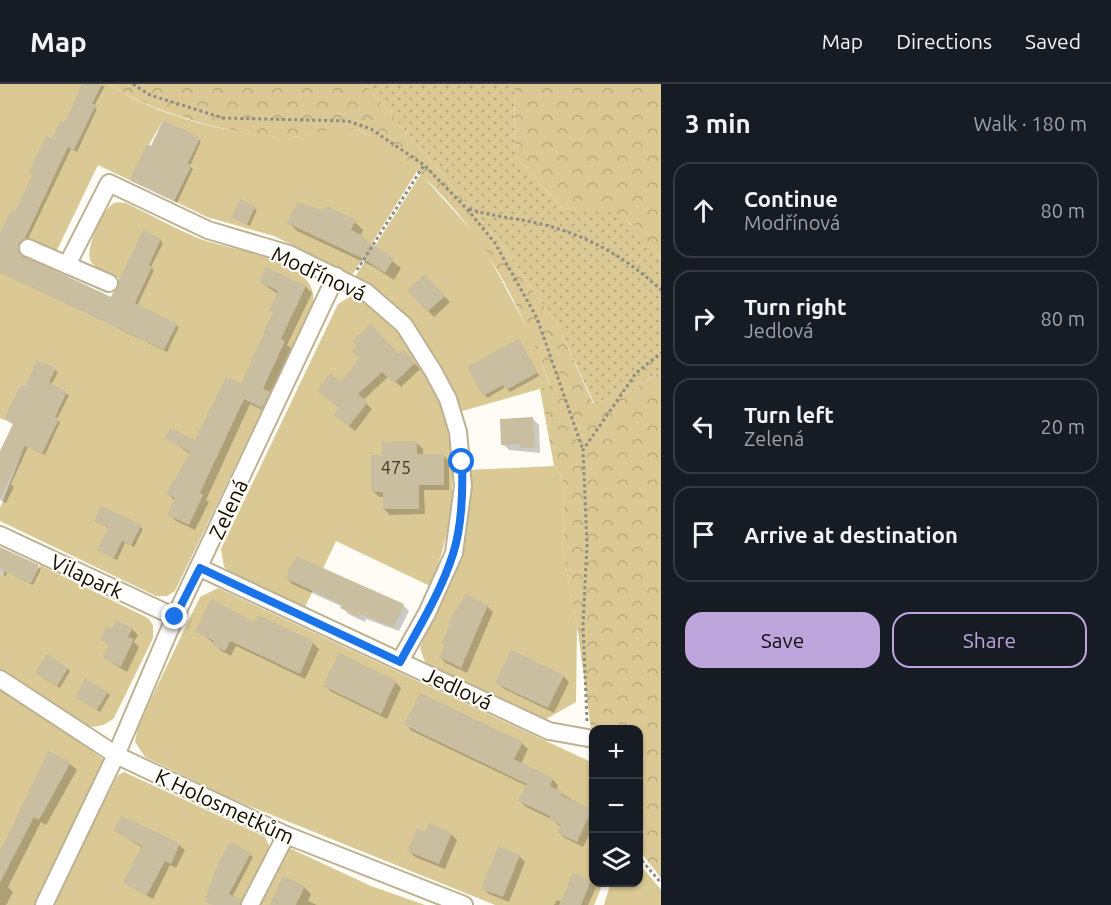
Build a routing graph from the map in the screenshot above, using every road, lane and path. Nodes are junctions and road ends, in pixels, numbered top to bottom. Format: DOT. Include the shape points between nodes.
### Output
graph roads {
  1 [pos="133,84"];
  2 [pos="424,165"];
  3 [pos="467,209"];
  4 [pos="28,248"];
  5 [pos="67,265"];
  6 [pos="342,279"];
  7 [pos="109,283"];
  8 [pos="661,290"];
  9 [pos="661,353"];
  10 [pos="583,450"];
  11 [pos="0,535"];
  12 [pos="200,568"];
  13 [pos="175,617"];
  14 [pos="400,662"];
  15 [pos="0,679"];
  16 [pos="588,738"];
  17 [pos="117,755"];
  18 [pos="286,835"];
  19 [pos="643,861"];
  20 [pos="661,883"];
  21 [pos="44,905"];
  22 [pos="250,905"];
  23 [pos="464,905"];
  1 -- 2 [label="path" via="150,95 223,118 348,121 370,129"];
  2 -- 3 [label="path"];
  2 -- 6 [label="path"];
  3 -- 8 [label="path" via="496,218 541,224 600,245 635,266"];
  3 -- 10 [label="path" via="495,243 537,318"];
  4 -- 5 [label="street"];
  5 -- 6 [label="street, Modřínová" via="109,183 208,230 289,254"];
  5 -- 7 [label="street"];
  6 -- 12 [label="street, Zelená"];
  6 -- 14 [label="street, Modřínová" via="366,292 404,325 448,399 458,432 463,486 454,553"];
  9 -- 10 [label="path" via="636,373"];
  10 -- 16 [label="path"];
  11 -- 13 [label="street, Vilapark"];
  12 -- 13 [label="street, Zelená"];
  12 -- 14 [label="street, Jedlová"];
  13 -- 17 [label="street, Zelená"];
  14 -- 16 [label="street, Jedlová" via="549,731"];
  15 -- 17 [label="street, K Holosmetkům"];
  17 -- 18 [label="street, K Holosmetkům"];
  17 -- 21 [label="street, Zelená"];
  18 -- 22 [label="street"];
  18 -- 23 [label="street, K Holosmetkům"];
  19 -- 20 [label="path"];
}
